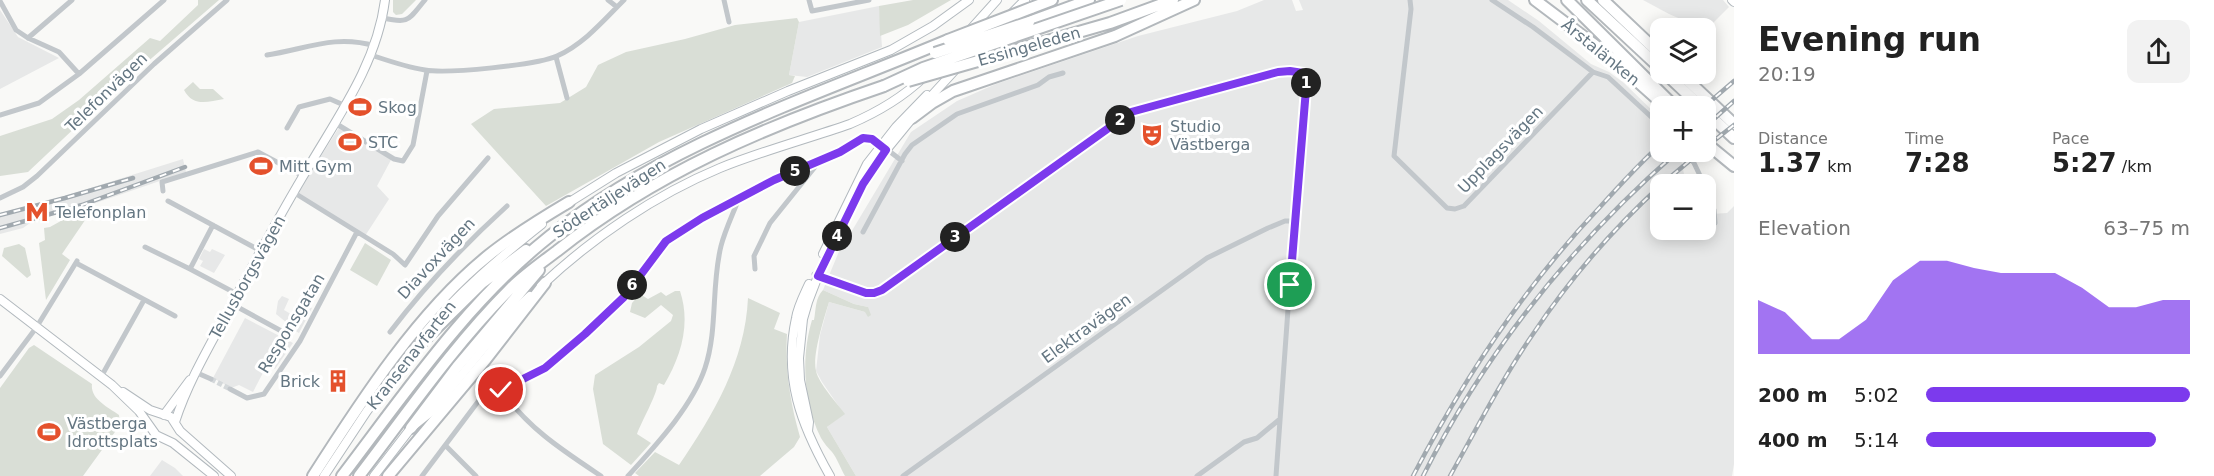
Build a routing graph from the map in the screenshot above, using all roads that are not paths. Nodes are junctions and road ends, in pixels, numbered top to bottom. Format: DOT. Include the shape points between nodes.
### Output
graph roads {
  1 [pos="72,0"];
  2 [pos="164,0"];
  3 [pos="227,0"];
  4 [pos="385,0"];
  5 [pos="425,0"];
  6 [pos="608,0"];
  7 [pos="624,0"];
  8 [pos="724,0"];
  9 [pos="808,0"];
  10 [pos="869,0"];
  11 [pos="969,0"];
  12 [pos="997,0"];
  13 [pos="1052,0"];
  14 [pos="1089,0"];
  15 [pos="1121,0"];
  16 [pos="1173,0"];
  17 [pos="1194,0"];
  18 [pos="1410,0"];
  19 [pos="1492,0"];
  20 [pos="1535,0"];
  21 [pos="1567,0"];
  22 [pos="1587,0"];
  23 [pos="1603,0"];
  24 [pos="0,2"];
  25 [pos="1028,4"];
  26 [pos="617,7"];
  27 [pos="383,18"];
  28 [pos="729,22"];
  29 [pos="28,38"];
  30 [pos="1650,45"];
  31 [pos="375,46"];
  32 [pos="267,55"];
  33 [pos="371,55"];
  34 [pos="556,57"];
  35 [pos="1650,59"];
  36 [pos="427,71"];
  37 [pos="1593,72"];
  38 [pos="1063,73"];
  39 [pos="80,74"];
  40 [pos="861,76"];
  41 [pos="946,78"];
  42 [pos="1677,84"];
  43 [pos="1692,84"];
  44 [pos="884,87"];
  45 [pos="1654,96"];
  46 [pos="1664,96"];
  47 [pos="1689,96"];
  48 [pos="567,98"];
  49 [pos="346,106"];
  50 [pos="0,115"];
  51 [pos="1650,116"];
  52 [pos="912,118"];
  53 [pos="1716,121"];
  54 [pos="335,123"];
  55 [pos="1734,124"];
  56 [pos="287,128"];
  57 [pos="1734,138"];
  58 [pos="884,147"];
  59 [pos="1716,151"];
  60 [pos="489,158"];
  61 [pos="902,160"];
  62 [pos="820,161"];
  63 [pos="1734,166"];
  64 [pos="303,176"];
  65 [pos="163,192"];
  66 [pos="293,192"];
  67 [pos="0,198"];
  68 [pos="739,198"];
  69 [pos="168,201"];
  70 [pos="569,202"];
  71 [pos="507,206"];
  72 [pos="1295,221"];
  73 [pos="213,225"];
  74 [pos="357,232"];
  75 [pos="863,232"];
  76 [pos="550,236"];
  77 [pos="146,247"];
  78 [pos="261,251"];
  79 [pos="546,260"];
  80 [pos="190,269"];
  81 [pos="755,269"];
  82 [pos="816,275"];
  83 [pos="544,283"];
  84 [pos="237,294"];
  85 [pos="0,299"];
  86 [pos="144,300"];
  87 [pos="232,304"];
  88 [pos="175,316"];
  89 [pos="36,328"];
  90 [pos="390,332"];
  91 [pos="285,333"];
  92 [pos="410,354"];
  93 [pos="193,375"];
  94 [pos="0,376"];
  95 [pos="101,376"];
  96 [pos="211,379"];
  97 [pos="112,385"];
  98 [pos="230,389"];
  99 [pos="503,389"];
  100 [pos="162,415"];
  101 [pos="1280,419"];
  102 [pos="175,424"];
  103 [pos="411,428"];
  104 [pos="152,429"];
  105 [pos="163,438"];
  106 [pos="446,446"];
  107 [pos="344,474"];
  108 [pos="214,476"];
  109 [pos="231,476"];
  110 [pos="313,476"];
  111 [pos="324,476"];
  112 [pos="359,476"];
  113 [pos="374,476"];
  114 [pos="388,476"];
  115 [pos="422,476"];
  116 [pos="476,476"];
  117 [pos="601,476"];
  118 [pos="628,476"];
  119 [pos="830,476"];
  120 [pos="903,476"];
  121 [pos="1197,476"];
  122 [pos="1276,476"];
  1 -- 29 [label="street"];
  2 -- 39 [label="street"];
  3 -- 67 [label="street, Telefonvägen" via="38,176"];
  4 -- 27 [label="street, Tellusborgsvägen"];
  5 -- 27 [label="street" via="409,19"];
  6 -- 26 [label="street"];
  7 -- 26 [label="street"];
  8 -- 28 [label="street"];
  9 -- 10 [label="street" via="812,11"];
  11 -- 70 [label="street, Södertäljevägen" via="899,46 701,129"];
  12 -- 83 [label="street, Södertäljevägen" via="958,45 893,102 850,124 721,168 686,185 583,249"];
  13 -- 25 [label="highway, Essingeleden"];
  14 -- 40 [label="highway, bridge"];
  15 -- 44 [label="highway, bridge" via="923,68"];
  16 -- 44 [label="highway, Essingeleden, bridge"];
  17 -- 52 [label="highway" via="1136,28 953,91"];
  18 -- 37 [label="street, Upplagsvägen" via="1394,156 1447,208 1464,206"];
  19 -- 37 [label="street"];
  20 -- 45 [label="highway, Årstalänken" via="1608,55"];
  21 -- 46 [label="highway"];
  22 -- 35 [label="highway"];
  23 -- 30 [label="highway"];
  24 -- 29 [label="street" via="16,30"];
  25 -- 40 [label="highway, Essingeleden, bridge"];
  25 -- 41 [label="street"];
  26 -- 34 [label="street" via="582,40"];
  27 -- 31 [label="street, Tellusborgsvägen"];
  29 -- 39 [label="street" via="59,52"];
  31 -- 32 [label="street" via="326,41"];
  31 -- 33 [label="street, Tellusborgsvägen"];
  33 -- 36 [label="street"];
  33 -- 49 [label="street, Tellusborgsvägen"];
  34 -- 36 [label="street" via="504,66"];
  34 -- 48 [label="street"];
  36 -- 54 [label="street" via="413,145 403,161"];
  37 -- 51 [label="street" via="1608,77"];
  38 -- 61 [label="street" via="957,114 912,145"];
  39 -- 50 [label="street" via="39,103"];
  40 -- 76 [label="highway, Södertäljevägen" via="764,114 666,161"];
  41 -- 52 [label="street"];
  41 -- 58 [label="street" via="920,101"];
  42 -- 47 [label="highway"];
  43 -- 55 [label="highway"];
  44 -- 79 [label="highway, Södertäljevägen" via="806,113 726,147 593,222"];
  49 -- 54 [label="street, Tellusborgsvägen"];
  49 -- 56 [label="street" via="330,99 298,107"];
  52 -- 58 [label="street"];
  53 -- 57 [label="highway"];
  54 -- 64 [label="street, Tellusborgsvägen"];
  58 -- 61 [label="street"];
  58 -- 62 [label="street" via="863,138"];
  58 -- 82 [label="street" via="857,181"];
  59 -- 63 [label="highway"];
  60 -- 74 [label="street" via="438,216 405,265"];
  61 -- 75 [label="street"];
  62 -- 68 [label="street"];
  62 -- 81 [label="street" via="770,223 754,256"];
  64 -- 65 [label="street" via="258,152 162,182"];
  64 -- 66 [label="street, Tellusborgsvägen"];
  66 -- 74 [label="street"];
  66 -- 78 [label="street, Tellusborgsvägen"];
  68 -- 99 [label="street" via="666,241 624,297 585,334 545,368"];
  68 -- 118 [label="street" via="721,245 713,332 705,370 664,434"];
  69 -- 73 [label="street"];
  70 -- 92 [label="street, Kransenavfarten" via="476,278 450,303"];
  70 -- 110 [label="highway" via="533,223 469,272 439,304 386,368"];
  71 -- 90 [label="street, Diavoxvägen" via="428,283"];
  72 -- 82 [label="street" via="1306,89 1303,73 1290,71 1131,112 882,290 866,293"];
  72 -- 101 [label="street"];
  72 -- 120 [label="street, Elektravägen" via="1268,228 1207,258"];
  73 -- 78 [label="street"];
  73 -- 80 [label="street"];
  74 -- 98 [label="street, Responsgatan" via="300,341 264,394 247,398"];
  76 -- 92 [label="highway" via="482,283"];
  76 -- 107 [label="highway, Södertäljevägen" via="467,315"];
  77 -- 80 [label="street"];
  78 -- 84 [label="street, Tellusborgsvägen"];
  79 -- 103 [label="highway"];
  79 -- 112 [label="highway, Södertäljevägen" via="513,286 475,326"];
  80 -- 84 [label="street"];
  82 -- 119 [label="street" via="796,318 792,358 803,423"];
  83 -- 103 [label="street, Södertäljevägen" via="516,309 431,412"];
  83 -- 114 [label="highway"];
  84 -- 87 [label="street, Tellusborgsvägen"];
  85 -- 89 [label="street"];
  86 -- 88 [label="street"];
  86 -- 89 [label="street" via="77,262"];
  86 -- 95 [label="street"];
  87 -- 91 [label="street"];
  87 -- 93 [label="street, Tellusborgsvägen"];
  89 -- 94 [label="street"];
  89 -- 95 [label="street"];
  92 -- 111 [label="street, Kransenavfarten"];
  93 -- 96 [label="street"];
  93 -- 100 [label="street, Tellusborgsvägen"];
  93 -- 102 [label="street, Tellusborgsvägen"];
  95 -- 97 [label="street"];
  97 -- 100 [label="street"];
  97 -- 104 [label="street"];
  99 -- 106 [label="street" via="483,395"];
  99 -- 117 [label="street" via="527,422 550,443"];
  100 -- 102 [label="street" via="171,417"];
  100 -- 104 [label="street" via="153,422"];
  101 -- 121 [label="street"];
  101 -- 122 [label="street"];
  102 -- 105 [label="street" via="172,435"];
  102 -- 109 [label="street"];
  103 -- 113 [label="street, Södertäljevägen"];
  104 -- 105 [label="street"];
  105 -- 108 [label="street"];
  106 -- 115 [label="street"];
  106 -- 116 [label="street"];
}
